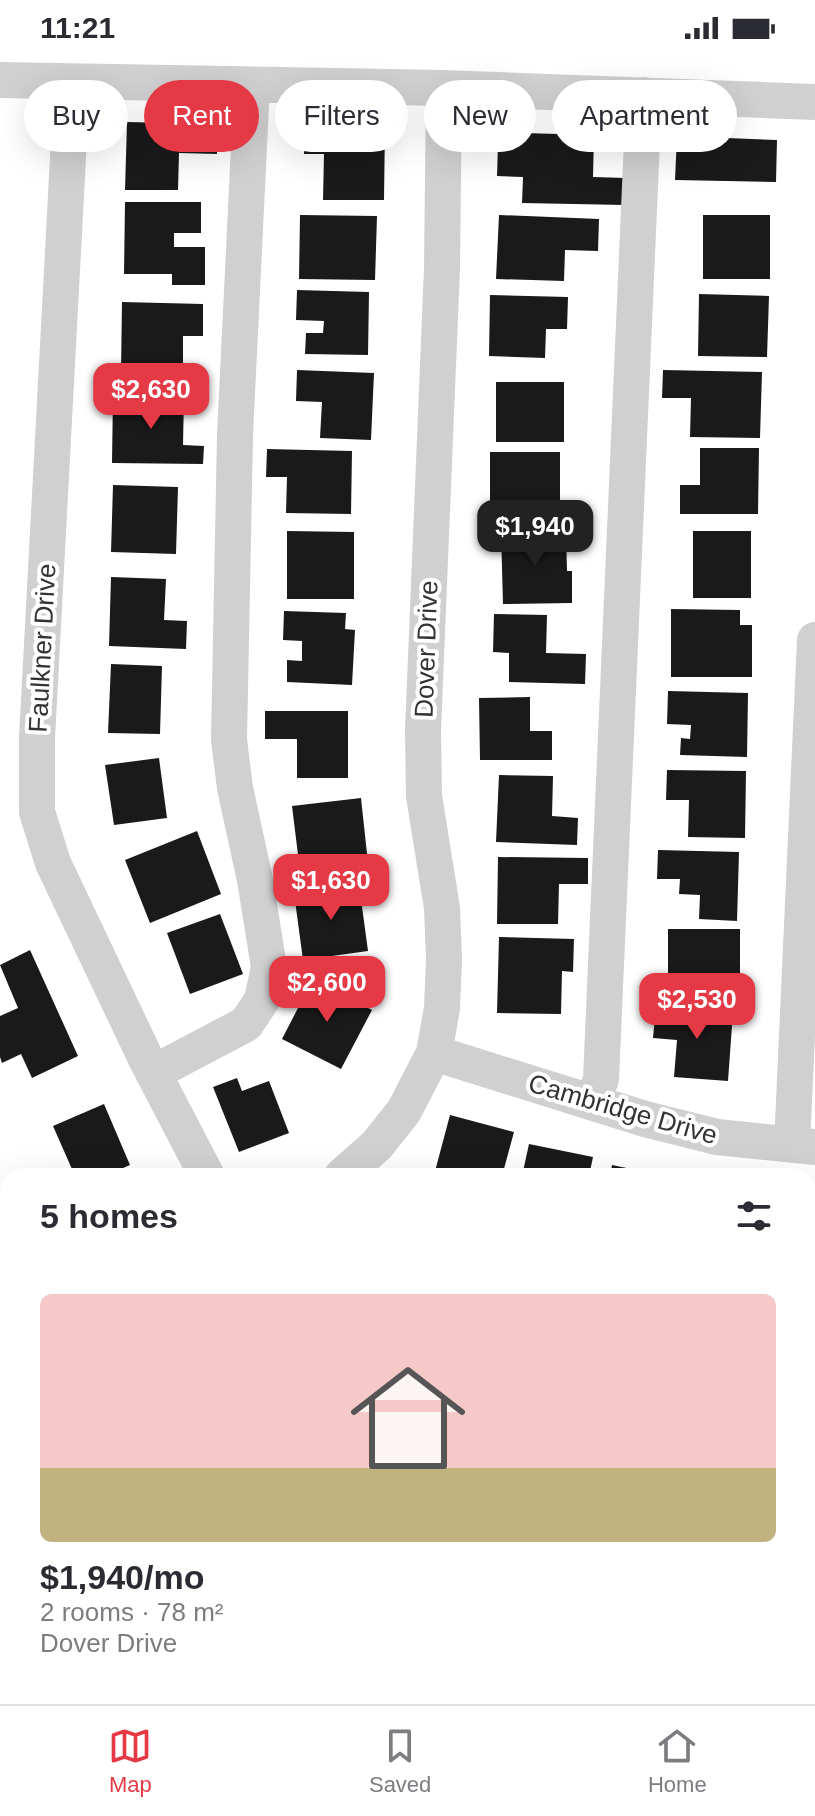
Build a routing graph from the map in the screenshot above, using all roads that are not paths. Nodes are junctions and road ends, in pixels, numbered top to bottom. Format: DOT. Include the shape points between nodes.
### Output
graph roads {
  1 [pos="1,79"];
  2 [pos="24,80"];
  3 [pos="259,85"];
  4 [pos="424,88"];
  5 [pos="737,99"];
  6 [pos="815,102"];
  7 [pos="68,152"];
  8 [pos="249,152"];
  9 [pos="443,152"];
  10 [pos="642,152"];
  11 [pos="815,640"];
  12 [pos="434,1053"];
  13 [pos="153,1073"];
  14 [pos="593,1103"];
  15 [pos="803,1146"];
  16 [pos="203,1168"];
  17 [pos="359,1168"];
  1 -- 2 [label="street"];
  3 -- 4 [label="street"];
  5 -- 6 [label="street"];
  7 -- 13 [label="street, Faulkner Drive" via="37,812 53,863"];
  8 -- 13 [label="street" via="228,726 269,967 262,1000 246,1024"];
  9 -- 12 [label="street, Dover Drive" via="423,730 424,796 442,908 444,959"];
  10 -- 14 [label="street" via="601,1079"];
  11 -- 15 [label="street"];
  12 -- 14 [label="street, Cambridge Drive"];
  12 -- 17 [label="street, Dover Drive" via="404,1111"];
  13 -- 16 [label="street, Faulkner Drive"];
  14 -- 15 [label="street, Cambridge Drive" via="717,1137"];
}
